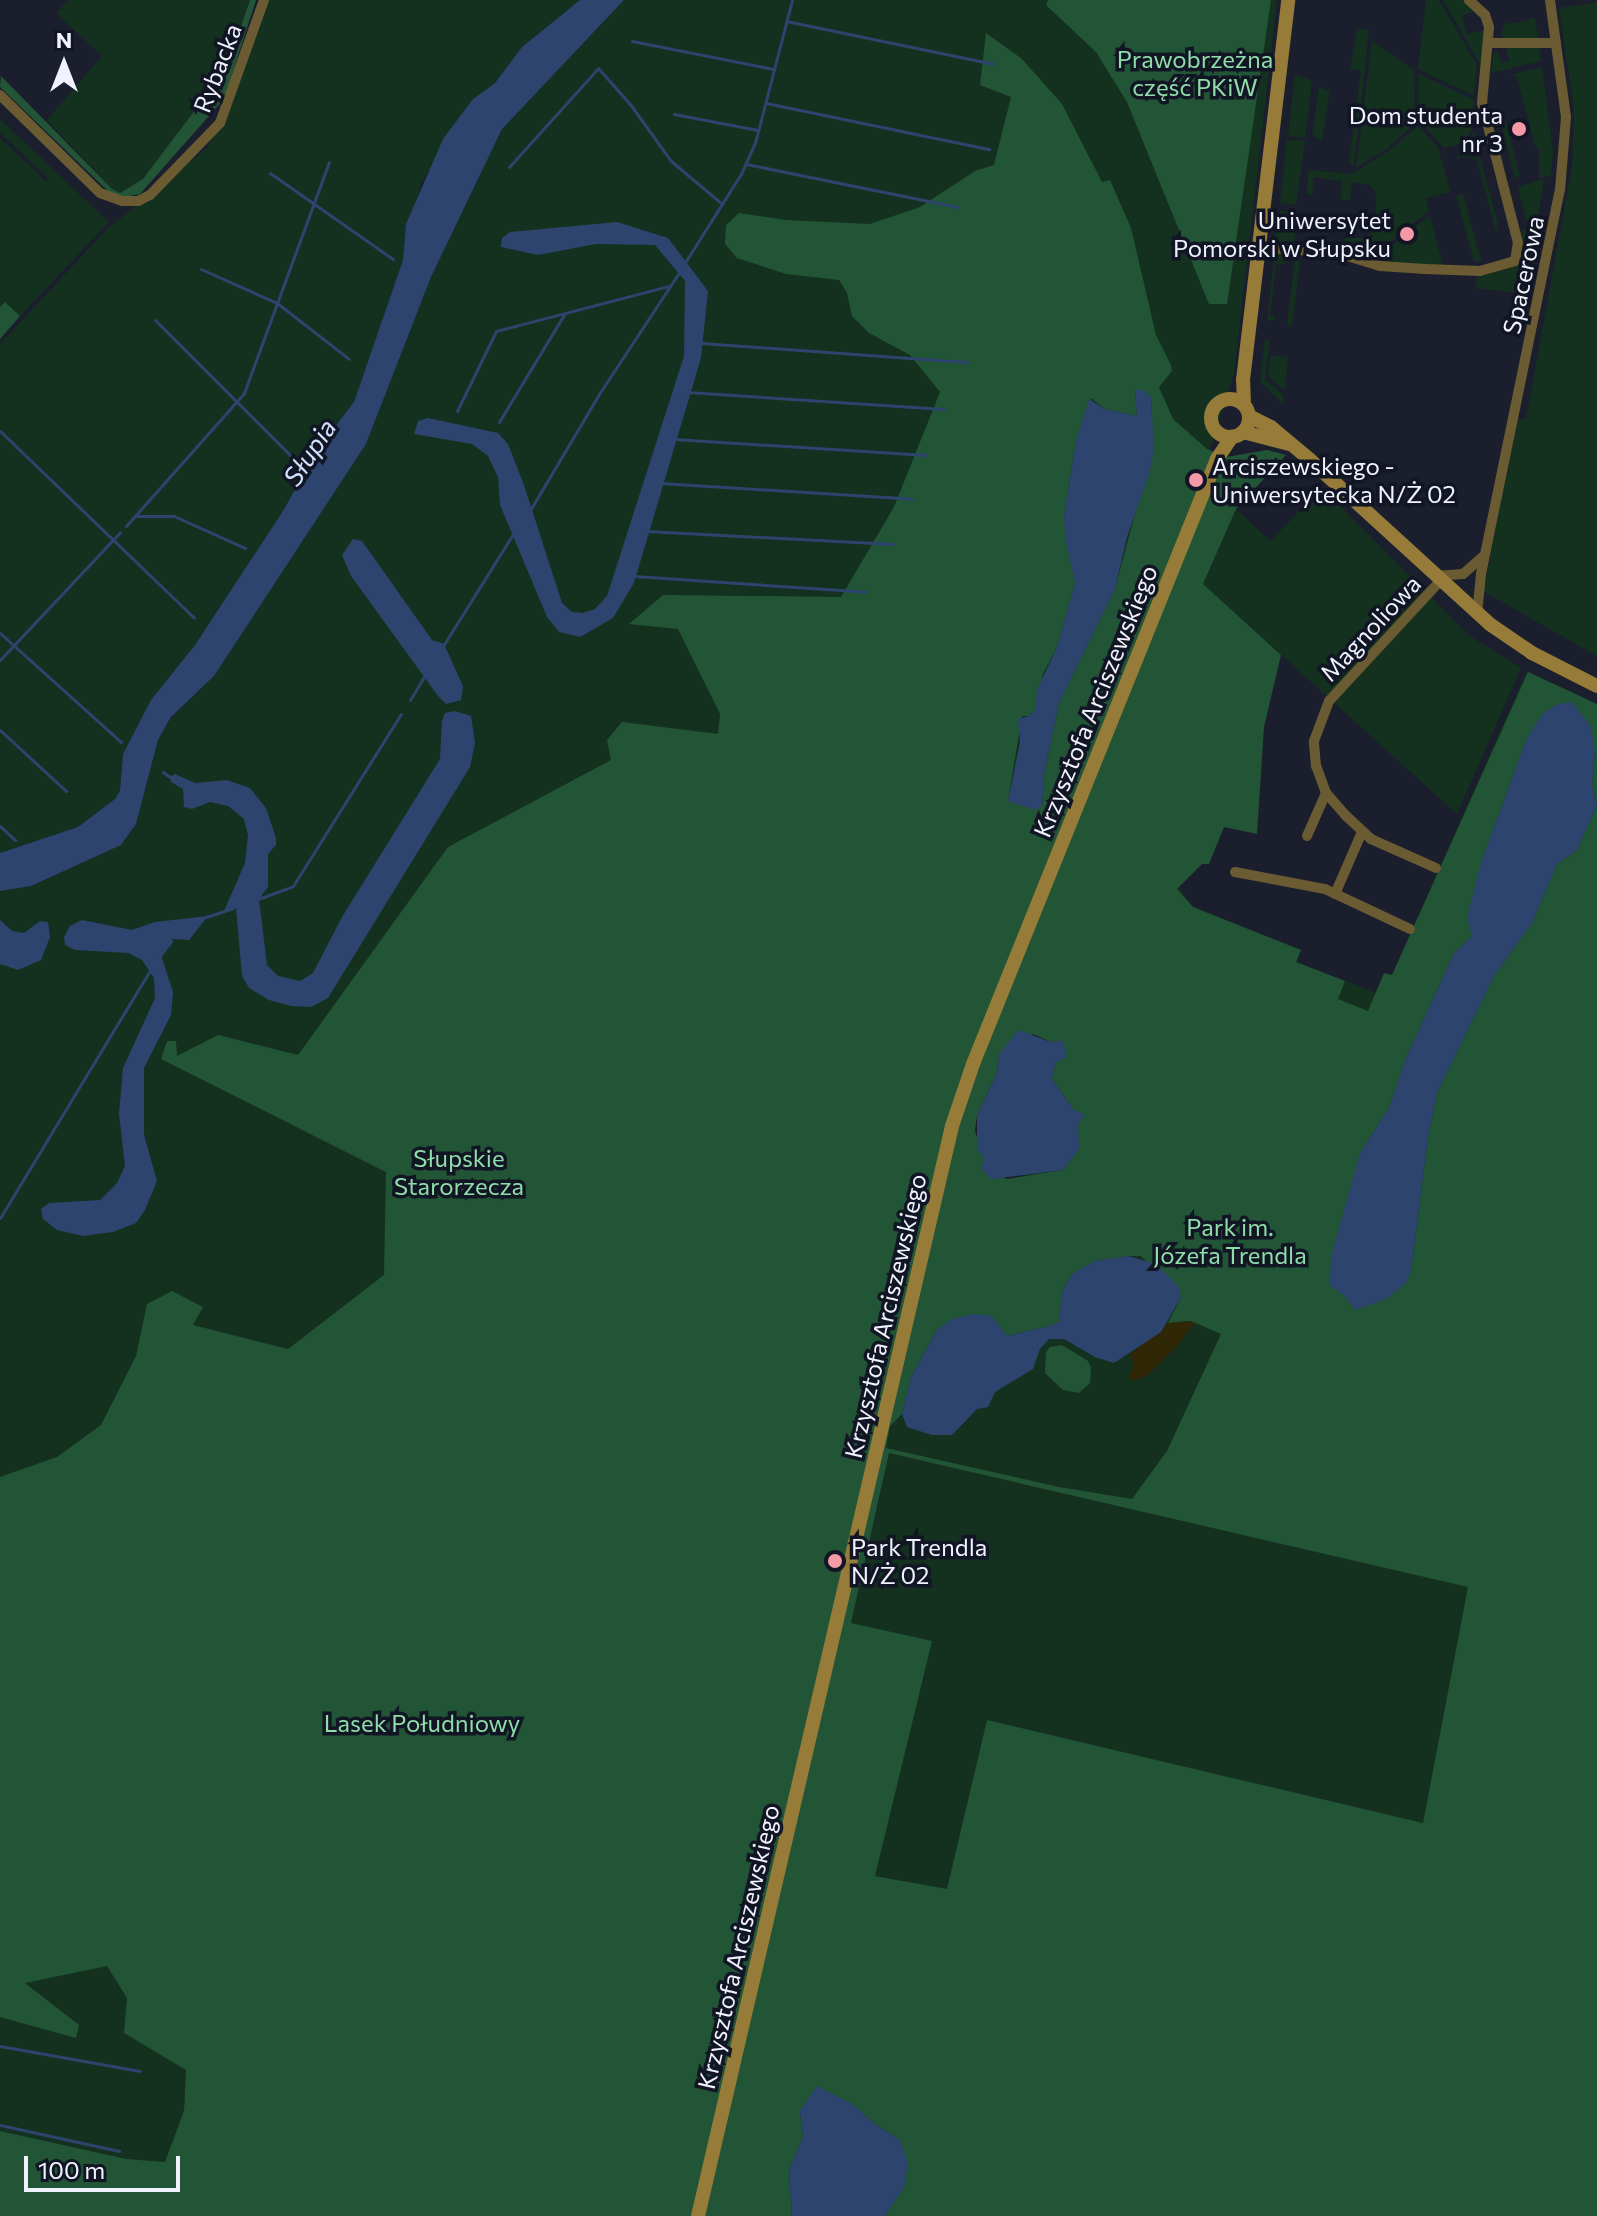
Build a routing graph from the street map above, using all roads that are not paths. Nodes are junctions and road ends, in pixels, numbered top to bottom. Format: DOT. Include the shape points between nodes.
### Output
graph roads {
  1 [pos="264,0"];
  2 [pos="1288,0"];
  3 [pos="1469,0"];
  4 [pos="1550,0"];
  5 [pos="1488,43"];
  6 [pos="1556,43"];
  7 [pos="0,95"];
  8 [pos="1260,248"];
  9 [pos="1243,380"];
  10 [pos="1227,399"];
  11 [pos="1247,410"];
  12 [pos="1231,435"];
  13 [pos="1293,446"];
  14 [pos="1484,556"];
  15 [pos="1438,578"];
  16 [pos="1477,614"];
  17 [pos="1597,686"];
  18 [pos="1326,793"];
  19 [pos="1362,832"];
  20 [pos="1307,836"];
  21 [pos="1436,868"];
  22 [pos="1235,872"];
  23 [pos="1335,894"];
  24 [pos="1410,929"];
  25 [pos="698,2216"];
  1 -- 7 [label="street, Rybacka" via="220,123 150,195 126,202 95,188"];
  2 -- 8 [label="street"];
  3 -- 5 [label="street" via="1487,21"];
  4 -- 6 [label="street, Spacerowa"];
  5 -- 6 [label="street"];
  5 -- 8 [label="street" via="1482,103 1518,243 1515,261 1480,271 1425,269 1380,266 1334,252"];
  6 -- 14 [label="street, Spacerowa" via="1566,117 1560,190"];
  8 -- 9 [label="street"];
  9 -- 10 [label="street"];
  9 -- 11 [label="street"];
  10 -- 11 [label="street"];
  10 -- 12 [label="street" via="1216,405 1211,417"];
  11 -- 12 [label="street"];
  11 -- 13 [label="street"];
  12 -- 13 [label="street"];
  12 -- 25 [label="street, Krzysztofa Arciszewskiego" via="952,1126"];
  13 -- 15 [label="street"];
  14 -- 15 [label="street" via="1463,574"];
  14 -- 16 [label="street, Spacerowa"];
  15 -- 16 [label="street"];
  15 -- 18 [label="street, Magnoliowa" via="1329,701 1314,741"];
  16 -- 17 [label="street" via="1532,653"];
  18 -- 19 [label="street, Magnoliowa"];
  18 -- 20 [label="street"];
  19 -- 21 [label="street, Magnoliowa"];
  19 -- 23 [label="street"];
  22 -- 23 [label="street"];
  23 -- 24 [label="street"];
}
